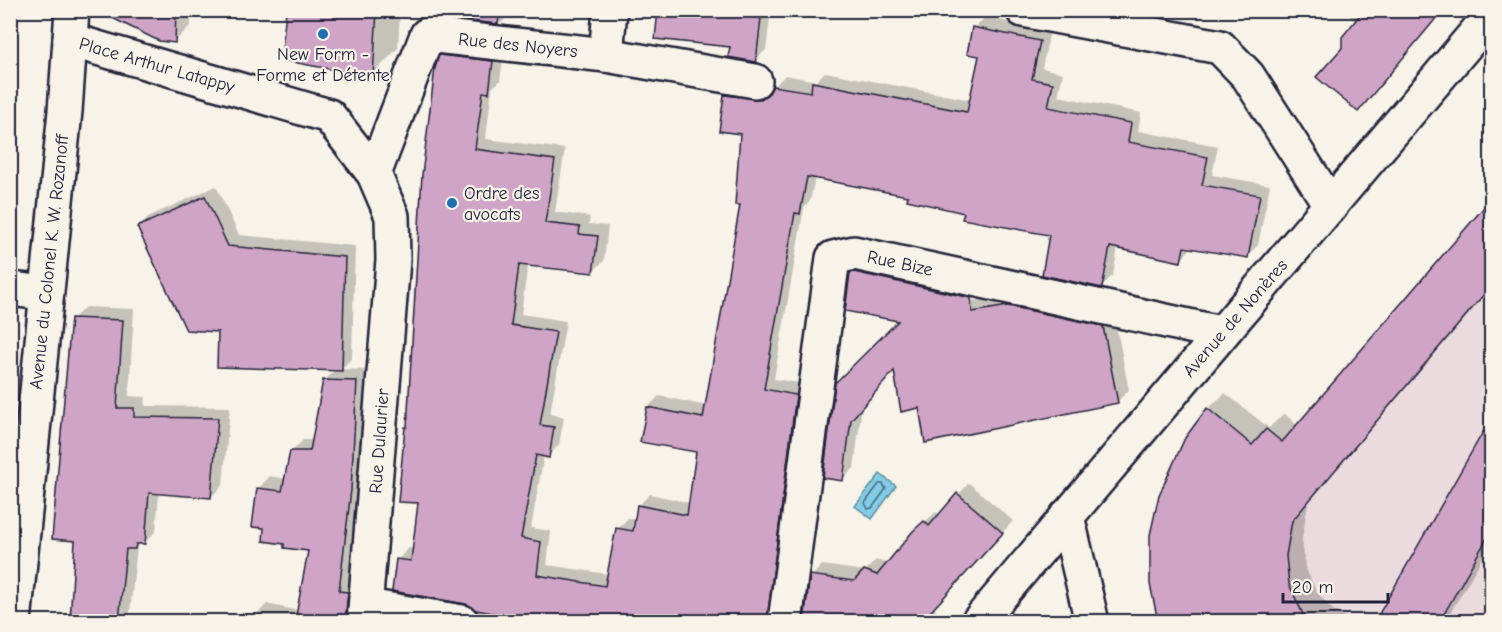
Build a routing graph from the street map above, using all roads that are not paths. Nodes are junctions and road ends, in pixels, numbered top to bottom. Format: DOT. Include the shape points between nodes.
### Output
graph roads {
  1 [pos="610,10"];
  2 [pos="1023,10"];
  3 [pos="1491,14"];
  4 [pos="429,23"];
  5 [pos="71,25"];
  6 [pos="606,55"];
  7 [pos="754,81"];
  8 [pos="374,174"];
  9 [pos="1331,206"];
  10 [pos="393,260"];
  11 [pos="10,289"];
  12 [pos="45,293"];
  13 [pos="1221,333"];
  14 [pos="1067,516"];
  15 [pos="366,614"];
  16 [pos="14,621"];
  17 [pos="462,621"];
  18 [pos="785,621"];
  19 [pos="978,621"];
  20 [pos="1092,621"];
  1 -- 6 [label="street"];
  2 -- 9 [label="street" via="1220,47 1248,76"];
  3 -- 9 [label="street, Avenue de Nonères"];
  4 -- 6 [label="street, Rue des Noyers"];
  4 -- 8 [label="street, Rue des Noyers"];
  5 -- 8 [label="street, Place Arthur Latappy" via="329,116"];
  5 -- 12 [label="street, Avenue du Colonel K. W. Rozanoff"];
  6 -- 7 [label="street, Rue des Noyers"];
  8 -- 10 [label="street, Place Arthur Latappy" via="392,216"];
  9 -- 13 [label="street, Avenue de Nonères"];
  10 -- 15 [label="street, Rue Dulaurier"];
  11 -- 12 [label="street"];
  12 -- 16 [label="street, Avenue du Colonel K. W. Rozanoff"];
  13 -- 14 [label="street, Avenue de Nonères"];
  13 -- 18 [label="street, Rue Bize" via="854,253 833,258"];
  14 -- 19 [label="street, Avenue de Nonères"];
  14 -- 20 [label="street"];
  15 -- 17 [label="street"];
}
